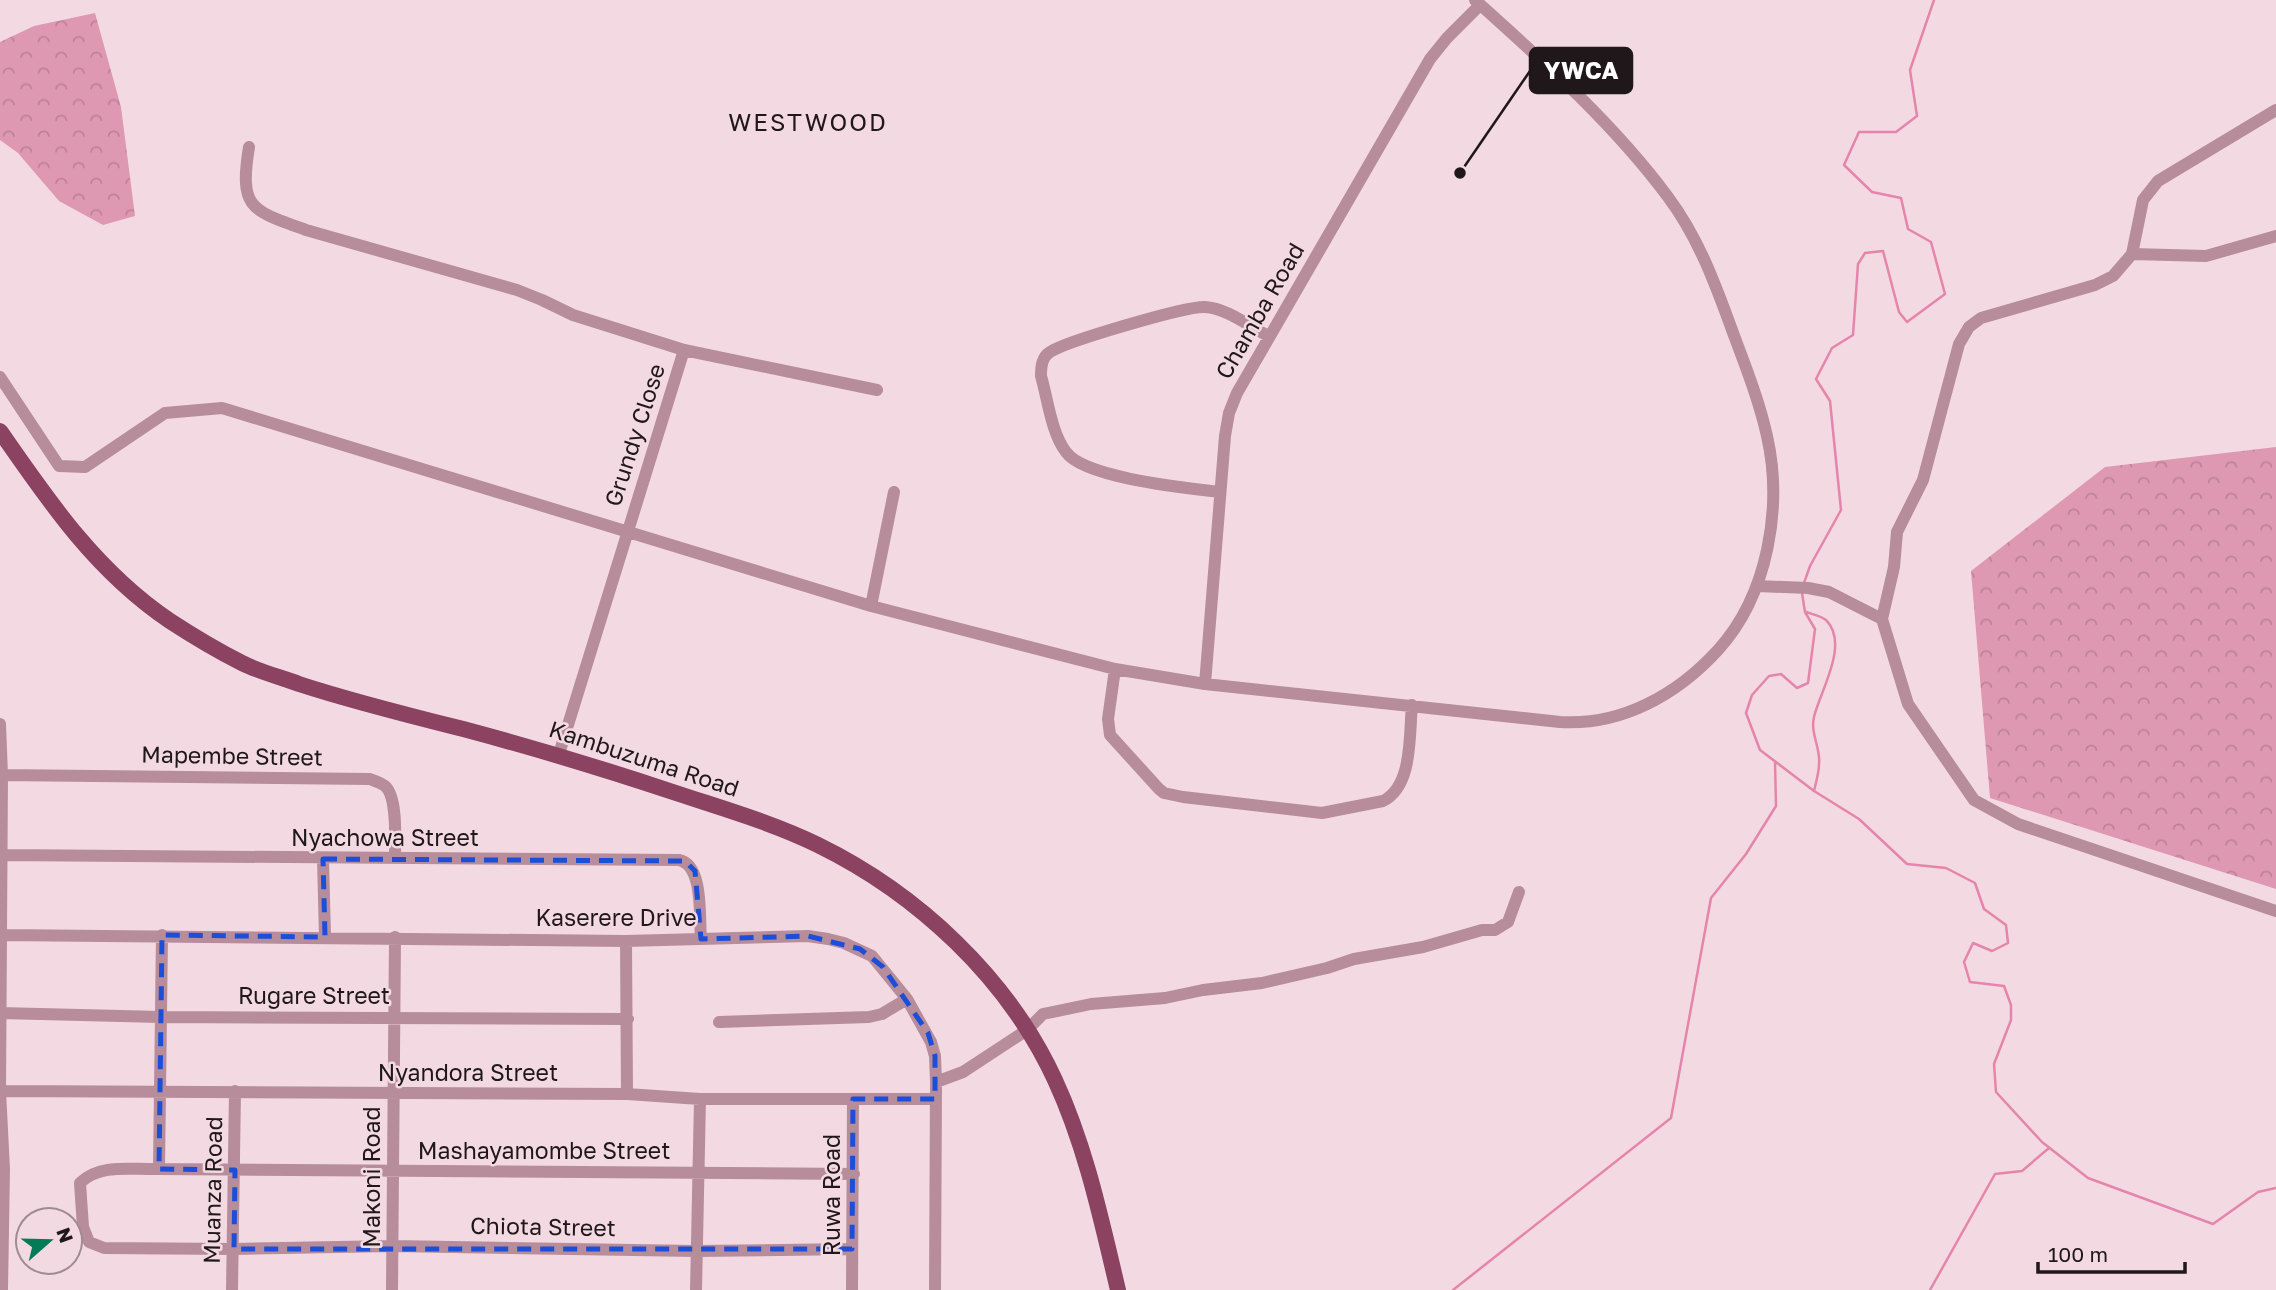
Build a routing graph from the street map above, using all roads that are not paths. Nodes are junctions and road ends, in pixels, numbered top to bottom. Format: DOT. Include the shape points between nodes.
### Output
graph roads {
  1 [pos="1478,2"];
  2 [pos="2276,110"];
  3 [pos="249,147"];
  4 [pos="2276,236"];
  5 [pos="2132,254"];
  6 [pos="1268,336"];
  7 [pos="684,351"];
  8 [pos="0,377"];
  9 [pos="877,390"];
  10 [pos="0,431"];
  11 [pos="894,492"];
  12 [pos="1220,492"];
  13 [pos="626,533"];
  14 [pos="1758,586"];
  15 [pos="871,606"];
  16 [pos="1882,619"];
  17 [pos="1115,669"];
  18 [pos="1205,684"];
  19 [pos="1412,705"];
  20 [pos="0,724"];
  21 [pos="558,754"];
  22 [pos="2,775"];
  23 [pos="2,855"];
  24 [pos="395,858"];
  25 [pos="323,859"];
  26 [pos="1519,892"];
  27 [pos="2276,911"];
  28 [pos="2,935"];
  29 [pos="162,935"];
  30 [pos="325,937"];
  31 [pos="396,937"];
  32 [pos="701,939"];
  33 [pos="626,941"];
  34 [pos="907,999"];
  35 [pos="0,1013"];
  36 [pos="161,1017"];
  37 [pos="394,1017"];
  38 [pos="628,1019"];
  39 [pos="719,1022"];
  40 [pos="1027,1030"];
  41 [pos="936,1082"];
  42 [pos="0,1091"];
  43 [pos="160,1091"];
  44 [pos="235,1091"];
  45 [pos="628,1094"];
  46 [pos="393,1095"];
  47 [pos="700,1099"];
  48 [pos="853,1099"];
  49 [pos="935,1099"];
  50 [pos="159,1169"];
  51 [pos="234,1170"];
  52 [pos="392,1171"];
  53 [pos="697,1172"];
  54 [pos="853,1174"];
  55 [pos="393,1246"];
  56 [pos="234,1249"];
  57 [pos="852,1249"];
  58 [pos="696,1251"];
  59 [pos="2,1290"];
  60 [pos="232,1290"];
  61 [pos="392,1290"];
  62 [pos="696,1290"];
  63 [pos="852,1290"];
  64 [pos="935,1290"];
  65 [pos="1118,1290"];
  1 -- 6 [label="street, Chamba Road" via="1430,60"];
  1 -- 14 [label="street" via="1613,131 1668,198 1705,258 1746,368 1770,451 1772,507"];
  2 -- 5 [label="street" via="2158,181 2143,200"];
  3 -- 7 [label="street" via="248,199 257,210 274,218 516,290 573,315"];
  4 -- 5 [label="street" via="2206,256"];
  5 -- 16 [label="street" via="2105,281 1981,318 1964,334 1923,480 1897,532"];
  6 -- 12 [label="street, Chamba Road" via="1229,413"];
  6 -- 12 [label="street" via="1221,311 1194,308 1058,349 1044,358 1041,366 1058,438 1075,462 1133,479"];
  7 -- 9 [label="street"];
  7 -- 13 [label="street, Grundy Close"];
  8 -- 13 [label="street" via="59,466 85,467 165,413 222,408"];
  10 -- 21 [label="main road, Kambuzuma Road" via="68,527 118,580 207,643 244,664 325,692"];
  11 -- 15 [label="street"];
  12 -- 18 [label="street, Chamba Road"];
  13 -- 15 [label="street"];
  13 -- 21 [label="street, Grundy Close"];
  14 -- 16 [label="street" via="1808,588 1838,595"];
  14 -- 19 [label="street" via="1737,627 1707,662 1670,691 1620,716 1573,723"];
  15 -- 17 [label="street"];
  16 -- 27 [label="street" via="1908,704 1974,800 2018,824"];
  17 -- 18 [label="street"];
  17 -- 19 [label="street" via="1110,734 1159,789 1196,799 1322,813 1383,801 1392,797 1402,782"];
  18 -- 19 [label="street"];
  20 -- 22 [label="street"];
  21 -- 40 [label="main road, Kambuzuma Road" via="766,823 870,873 920,908 1004,997"];
  22 -- 23 [label="street"];
  22 -- 24 [label="street, Mapembe Street" via="370,779 391,793"];
  23 -- 25 [label="street, Nyachowa Street"];
  23 -- 28 [label="street"];
  24 -- 25 [label="street, Nyachowa Street"];
  24 -- 32 [label="street, Nyachowa Street" via="685,861 695,871"];
  25 -- 30 [label="street"];
  26 -- 40 [label="street" via="1508,922 1495,930 1262,983 1068,1008 1043,1014"];
  28 -- 29 [label="street, Kaserere Drive"];
  28 -- 35 [label="street"];
  29 -- 30 [label="street, Kaserere Drive"];
  29 -- 36 [label="street"];
  30 -- 31 [label="street, Kaserere Drive"];
  31 -- 33 [label="street, Kaserere Drive"];
  31 -- 37 [label="street, Makoni Road"];
  32 -- 33 [label="street, Kaserere Drive"];
  32 -- 34 [label="street, Kaserere Drive" via="808,936 844,943 872,956"];
  33 -- 38 [label="street"];
  34 -- 39 [label="street" via="882,1014 854,1019"];
  34 -- 41 [label="street, Kaserere Drive" via="931,1042"];
  35 -- 36 [label="street, Rugare Street"];
  35 -- 42 [label="street"];
  36 -- 37 [label="street, Rugare Street"];
  36 -- 43 [label="street"];
  37 -- 38 [label="street, Rugare Street"];
  37 -- 46 [label="street, Makoni Road"];
  38 -- 45 [label="street"];
  40 -- 41 [label="street" via="963,1072"];
  40 -- 65 [label="main road, Kambuzuma Road" via="1054,1077 1078,1138"];
  41 -- 49 [label="street, Kaserere Drive"];
  42 -- 43 [label="street, Nyandora Street"];
  42 -- 59 [label="street"];
  43 -- 44 [label="street, Nyandora Street"];
  43 -- 50 [label="street"];
  44 -- 46 [label="street, Nyandora Street"];
  44 -- 51 [label="street, Muanza Road"];
  45 -- 46 [label="street, Nyandora Street"];
  45 -- 47 [label="street, Nyandora Street"];
  46 -- 52 [label="street, Makoni Road"];
  47 -- 48 [label="street, Nyandora Street"];
  47 -- 53 [label="street"];
  48 -- 49 [label="street, Nyandora Street"];
  48 -- 54 [label="street, Ruwa Road"];
  49 -- 64 [label="street, Kaserere Drive"];
  50 -- 51 [label="street, Mashayamombe Street"];
  50 -- 56 [label="street, Chiota Street" via="99,1170 80,1183 83,1227 89,1242 104,1248"];
  51 -- 52 [label="street, Mashayamombe Street"];
  51 -- 56 [label="street, Muanza Road"];
  52 -- 53 [label="street, Mashayamombe Street"];
  52 -- 55 [label="street, Makoni Road"];
  53 -- 54 [label="street, Mashayamombe Street"];
  53 -- 58 [label="street"];
  54 -- 57 [label="street, Ruwa Road"];
  55 -- 56 [label="street, Chiota Street"];
  55 -- 58 [label="street, Chiota Street"];
  55 -- 61 [label="street, Makoni Road"];
  56 -- 60 [label="street, Muanza Road"];
  57 -- 58 [label="street, Chiota Street"];
  57 -- 63 [label="street, Ruwa Road"];
  58 -- 62 [label="street"];
}
